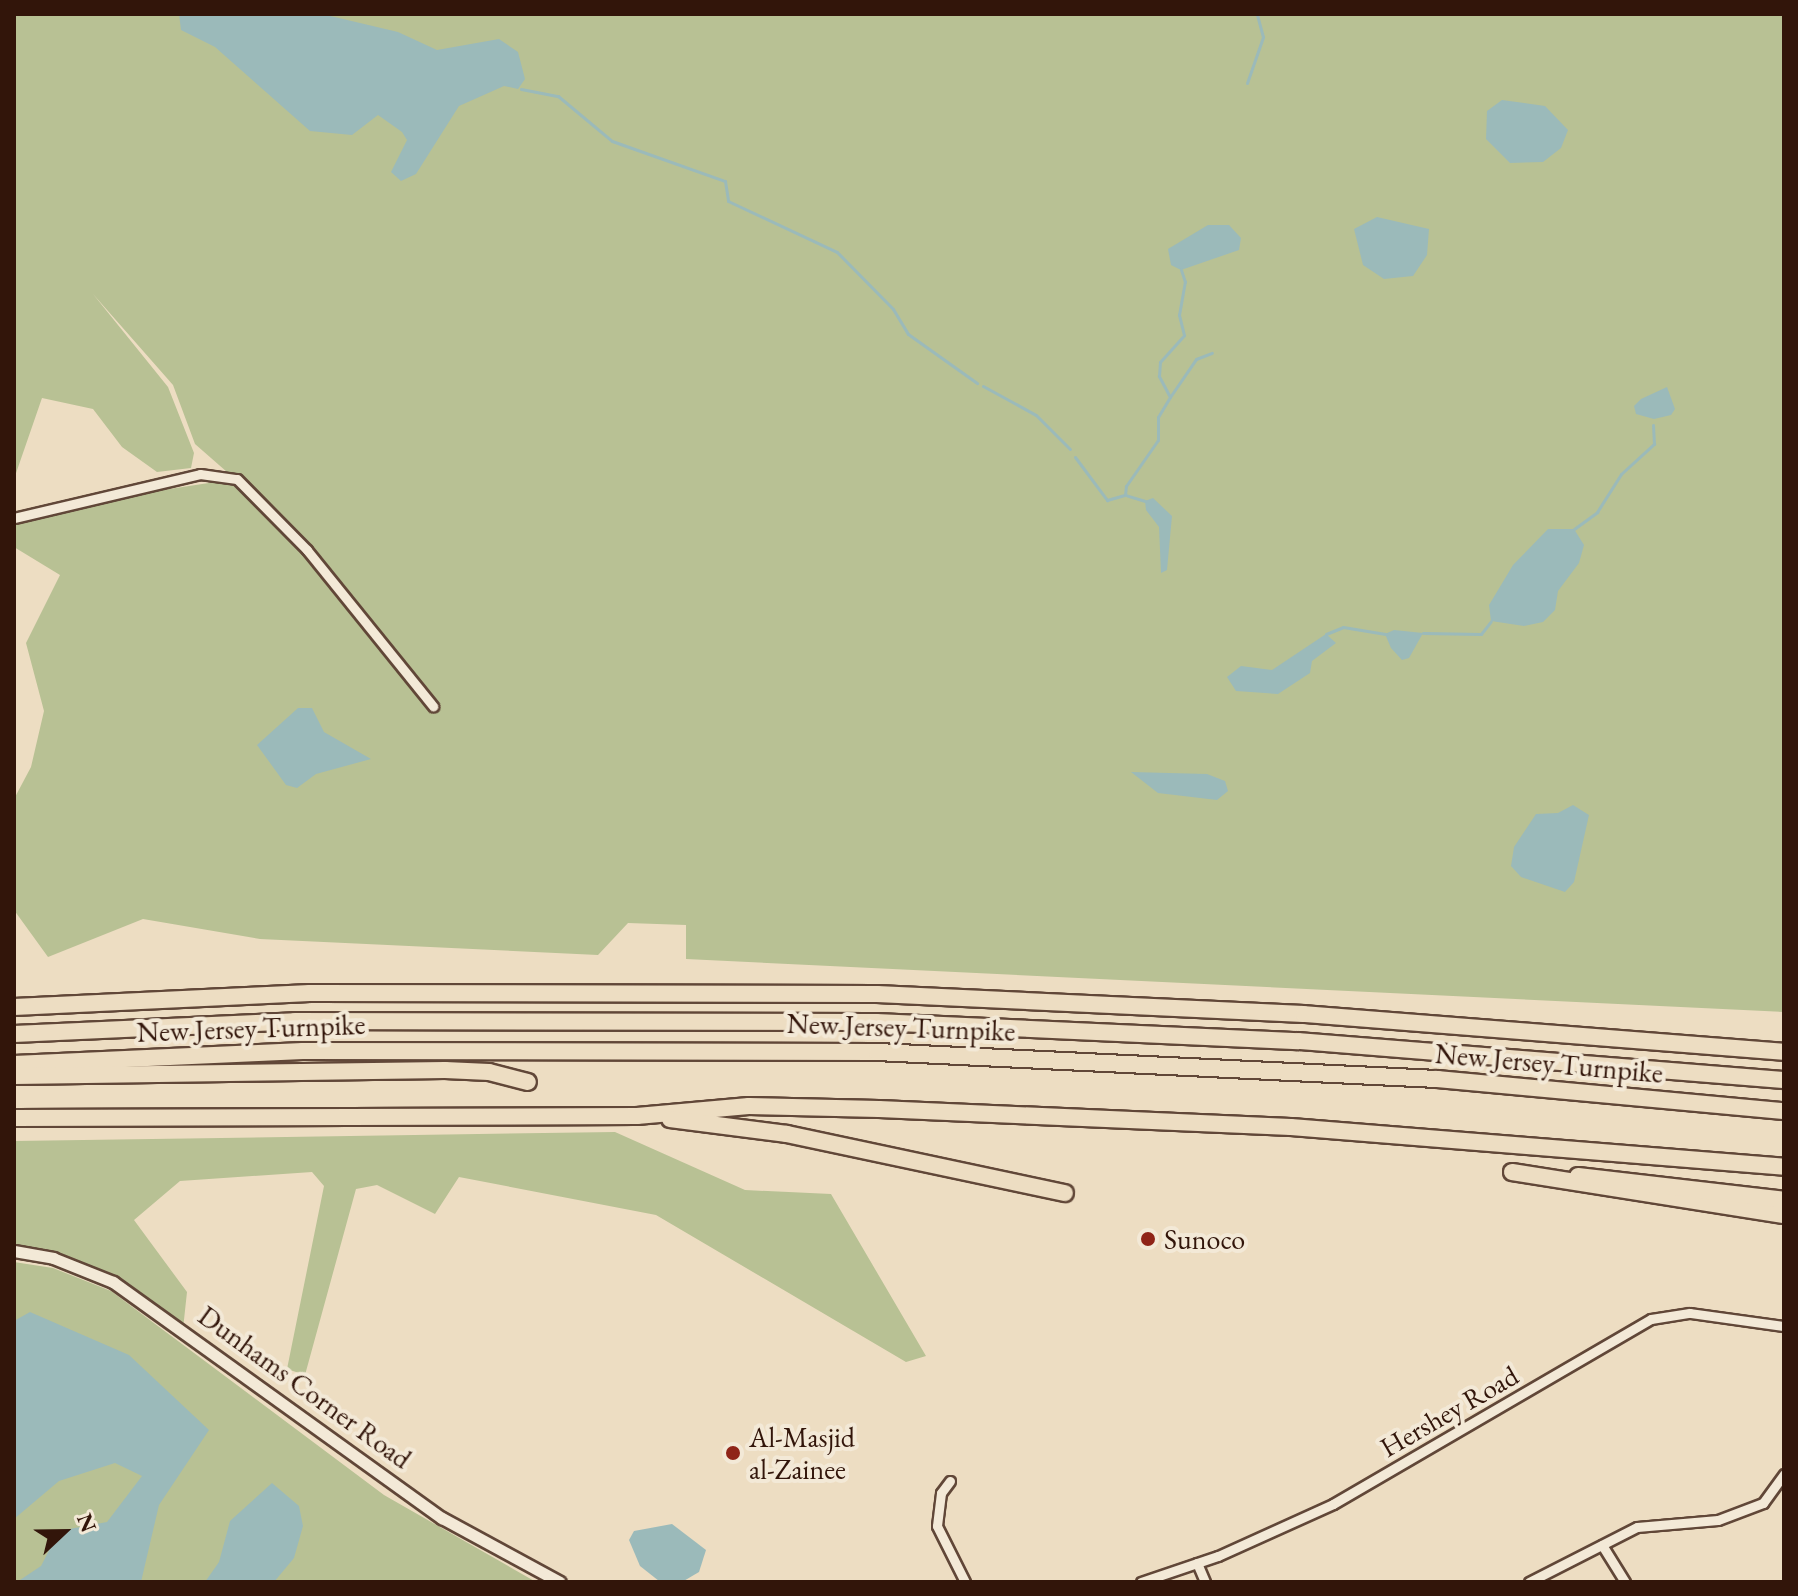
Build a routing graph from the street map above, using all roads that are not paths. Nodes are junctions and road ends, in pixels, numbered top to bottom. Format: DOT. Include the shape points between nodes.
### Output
graph roads {
  1 [pos="14,518"];
  2 [pos="433,706"];
  3 [pos="14,1007"];
  4 [pos="14,1034"];
  5 [pos="1784,1052"];
  6 [pos="14,1064"];
  7 [pos="14,1076"];
  8 [pos="1784,1080"];
  9 [pos="528,1082"];
  10 [pos="1784,1111"];
  11 [pos="637,1116"];
  12 [pos="14,1118"];
  13 [pos="1784,1167"];
  14 [pos="1065,1193"];
  15 [pos="1784,1200"];
  16 [pos="1784,1215"];
  17 [pos="14,1251"];
  18 [pos="1784,1326"];
  19 [pos="1784,1474"];
  20 [pos="950,1481"];
  21 [pos="1602,1545"];
  22 [pos="1197,1563"];
  23 [pos="560,1582"];
  24 [pos="965,1582"];
  25 [pos="1141,1582"];
  26 [pos="1205,1582"];
  27 [pos="1529,1582"];
  28 [pos="1625,1582"];
  1 -- 2 [label="street" via="200,474 237,479 307,550"];
  3 -- 5 [label="highway, New Jersey Turnpike" via="310,993 877,994 1320,1015"];
  4 -- 8 [label="highway, New Jersey Turnpike" via="295,1021 876,1022 1328,1043"];
  6 -- 10 [label="highway, New Jersey Turnpike" via="303,1051 877,1052 1406,1077"];
  7 -- 9 [label="highway" via="445,1070 489,1072"];
  11 -- 12 [label="highway"];
  11 -- 13 [label="highway" via="749,1106 1049,1115 1320,1129"];
  11 -- 14 [label="highway" via="787,1134"];
  15 -- 16 [label="highway" via="1512,1172"];
  17 -- 23 [label="street, Dunhams Corner Road" via="53,1258 113,1282 442,1518"];
  18 -- 22 [label="street, Hershey Road" via="1690,1313 1651,1319 1333,1504"];
  19 -- 21 [label="street" via="1763,1503 1718,1520 1637,1527"];
  20 -- 24 [label="street" via="941,1493 937,1526"];
  21 -- 27 [label="street"];
  21 -- 28 [label="street"];
  22 -- 25 [label="street, Hershey Road"];
  22 -- 26 [label="street"];
}
